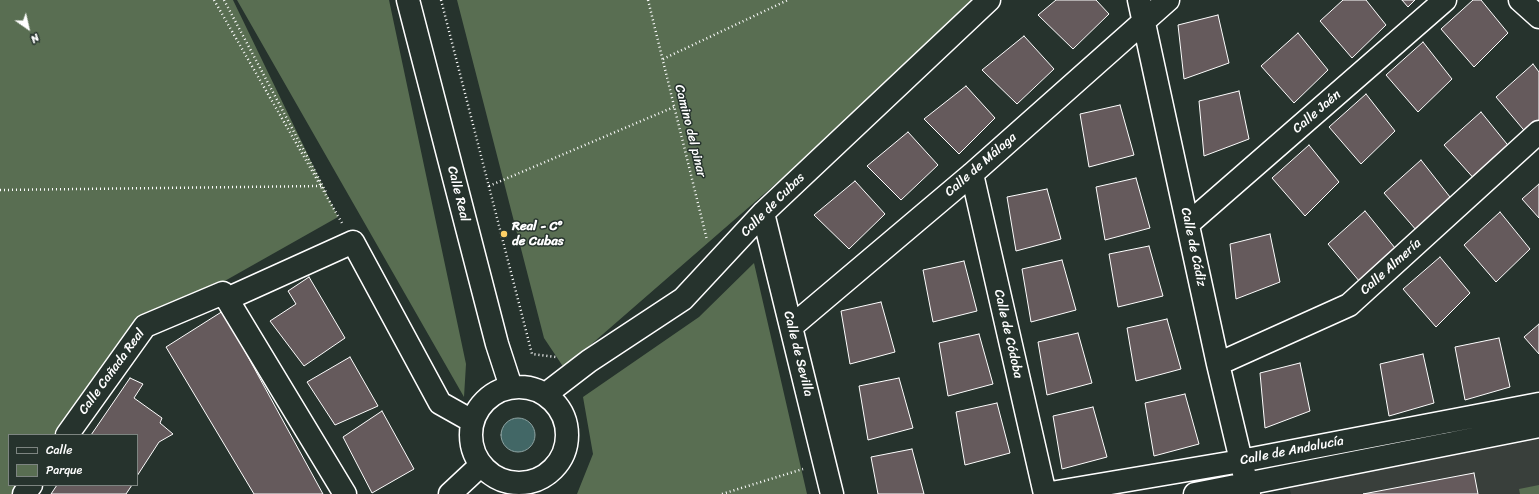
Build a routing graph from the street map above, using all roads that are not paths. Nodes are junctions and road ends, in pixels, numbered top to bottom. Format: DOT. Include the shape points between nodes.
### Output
graph roads {
  1 [pos="408,0"];
  2 [pos="989,0"];
  3 [pos="1139,0"];
  4 [pos="1168,0"];
  5 [pos="1446,0"];
  6 [pos="1520,0"];
  7 [pos="1539,17"];
  8 [pos="1144,21"];
  9 [pos="1539,132"];
  10 [pos="972,174"];
  11 [pos="763,213"];
  12 [pos="1188,224"];
  13 [pos="228,299"];
  14 [pos="791,327"];
  15 [pos="1218,364"];
  16 [pos="511,387"];
  17 [pos="546,394"];
  18 [pos="1539,404"];
  19 [pos="472,421"];
  20 [pos="1539,426"];
  21 [pos="68,434"];
  22 [pos="1242,461"];
  23 [pos="481,465"];
  24 [pos="30,486"];
  25 [pos="532,488"];
  26 [pos="1248,489"];
  27 [pos="24,494"];
  28 [pos="345,494"];
  29 [pos="450,494"];
  30 [pos="832,494"];
  31 [pos="1045,494"];
  32 [pos="1195,494"];
  1 -- 16 [label="street, Calle Real" via="497,344"];
  2 -- 11 [label="street, Calle de Cubas"];
  3 -- 8 [label="street, Calle de Cádiz"];
  4 -- 8 [label="street, Calle de Málaga"];
  5 -- 12 [label="street, Calle Jaén"];
  6 -- 7 [label="street"];
  8 -- 10 [label="street, Calle de Málaga"];
  8 -- 12 [label="street, Calle de Cádiz"];
  9 -- 15 [label="street, Calle Almería" via="1349,305"];
  10 -- 14 [label="street, Calle de Málaga"];
  10 -- 31 [label="street, Calle de Códoba"];
  11 -- 14 [label="street, Calle de Sevilla"];
  11 -- 17 [label="street, Calle de Cubas" via="683,299 589,361"];
  12 -- 15 [label="street, Calle de Cádiz"];
  13 -- 19 [label="street" via="353,242 440,403"];
  13 -- 21 [label="street, Calle Cañada Real" via="223,293 144,326"];
  13 -- 28 [label="street"];
  14 -- 30 [label="street, Calle de Sevilla"];
  15 -- 22 [label="street, Calle de Cádiz"];
  16 -- 17 [label="street" via="535,389"];
  16 -- 19 [label="street" via="498,391 487,399"];
  17 -- 25 [label="street" via="563,416 567,429 566,443 562,456 554,468"];
  18 -- 22 [label="street, Calle de Andalucía"];
  19 -- 23 [label="street" via="470,436 473,452"];
  20 -- 26 [label="street, Calle de Andalucía"];
  22 -- 26 [label="street, Calle de Cádiz"];
  22 -- 31 [label="street, Calle de Andalucía"];
  23 -- 25 [label="street" via="498,479"];
  23 -- 29 [label="street"];
  24 -- 27 [label="street"];
  26 -- 32 [label="street, Calle de Andalucía"];
}
